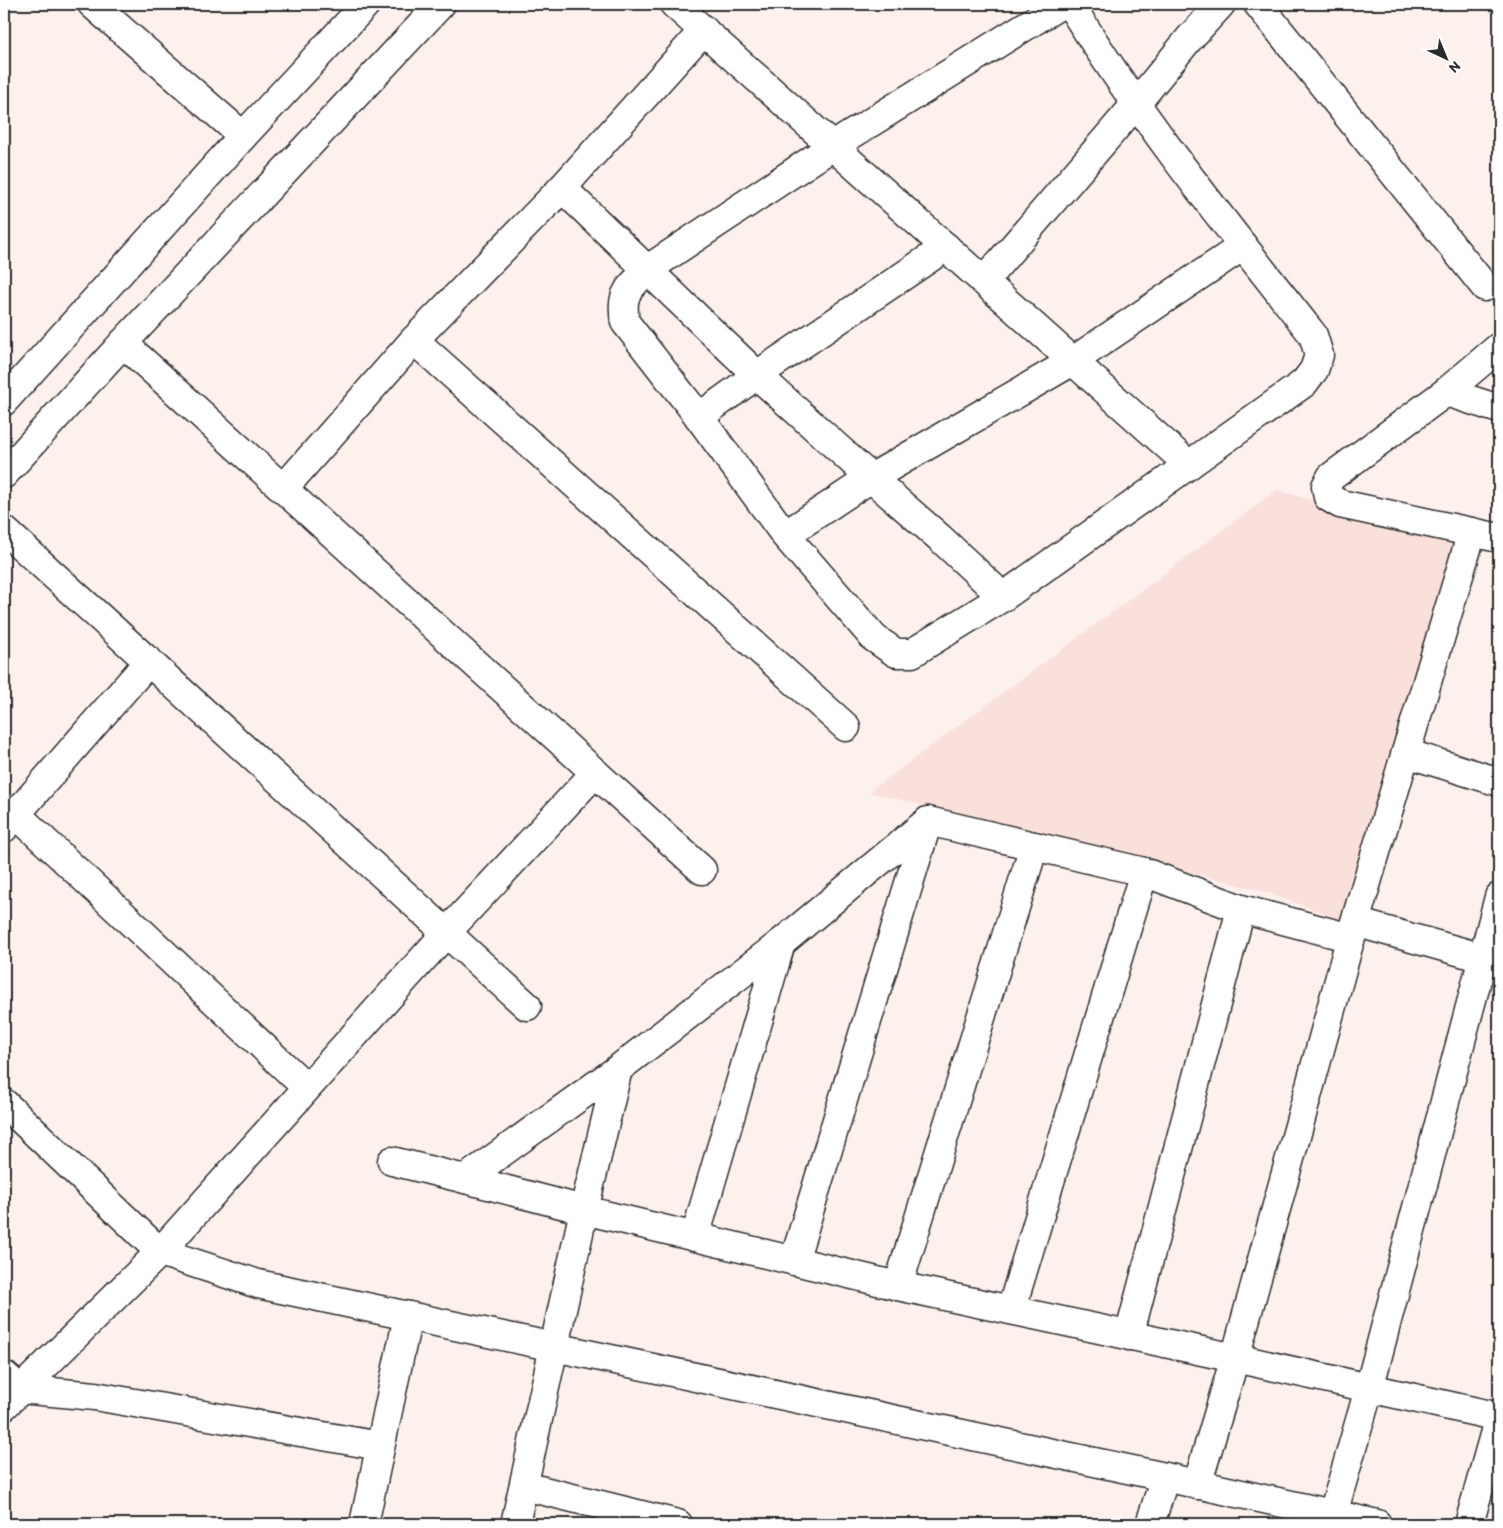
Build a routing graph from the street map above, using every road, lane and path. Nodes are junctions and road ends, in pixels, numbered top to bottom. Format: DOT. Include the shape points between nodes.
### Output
graph roads {
  1 [pos="92,4"];
  2 [pos="366,4"];
  3 [pos="440,4"];
  4 [pos="674,4"];
  5 [pos="1061,4"];
  6 [pos="1070,4"];
  7 [pos="1221,4"];
  8 [pos="1258,4"];
  9 [pos="704,30"];
  10 [pos="1136,105"];
  11 [pos="243,136"];
  12 [pos="833,146"];
  13 [pos="562,188"];
  14 [pos="1243,246"];
  15 [pos="946,247"];
  16 [pos="648,269"];
  17 [pos="984,281"];
  18 [pos="1484,287"];
  19 [pos="414,340"];
  20 [pos="123,343"];
  21 [pos="1499,347"];
  22 [pos="1074,361"];
  23 [pos="756,374"];
  24 [pos="1446,392"];
  25 [pos="4,401"];
  26 [pos="1499,410"];
  27 [pos="699,417"];
  28 [pos="1189,465"];
  29 [pos="4,474"];
  30 [pos="870,478"];
  31 [pos="284,489"];
  32 [pos="4,530"];
  33 [pos="1472,532"];
  34 [pos="785,534"];
  35 [pos="1499,538"];
  36 [pos="1003,597"];
  37 [pos="149,661"];
  38 [pos="846,727"];
  39 [pos="1406,752"];
  40 [pos="595,773"];
  41 [pos="1499,782"];
  42 [pos="10,821"];
  43 [pos="928,821"];
  44 [pos="1034,846"];
  45 [pos="702,870"];
  46 [pos="1144,872"];
  47 [pos="1499,897"];
  48 [pos="1241,910"];
  49 [pos="1353,930"];
  50 [pos="447,932"];
  51 [pos="781,943"];
  52 [pos="1490,950"];
  53 [pos="528,1006"];
  54 [pos="618,1069"];
  55 [pos="306,1087"];
  56 [pos="4,1103"];
  57 [pos="392,1161"];
  58 [pos="465,1178"];
  59 [pos="584,1210"];
  60 [pos="695,1236"];
  61 [pos="160,1252"];
  62 [pos="794,1261"];
  63 [pos="898,1286"];
  64 [pos="1011,1310"];
  65 [pos="408,1316"];
  66 [pos="1129,1336"];
  67 [pos="553,1347"];
  68 [pos="1234,1358"];
  69 [pos="1370,1389"];
  70 [pos="9,1390"];
  71 [pos="1499,1417"];
  72 [pos="380,1446"];
  73 [pos="1164,1477"];
  74 [pos="1197,1485"];
  75 [pos="524,1486"];
  76 [pos="1331,1519"];
  77 [pos="364,1524"];
  78 [pos="515,1524"];
  79 [pos="678,1524"];
  80 [pos="1150,1524"];
  81 [pos="1377,1524"];
  82 [pos="1469,1524"];
  1 -- 11 [label="street"];
  2 -- 11 [label="street"];
  3 -- 20 [label="street"];
  4 -- 9 [label="street"];
  5 -- 12 [label="street"];
  6 -- 10 [label="street"];
  7 -- 10 [label="street"];
  8 -- 18 [label="street"];
  9 -- 12 [label="street"];
  9 -- 13 [label="street"];
  10 -- 14 [label="street"];
  10 -- 17 [label="street"];
  11 -- 25 [label="street"];
  12 -- 15 [label="street"];
  12 -- 16 [label="street"];
  13 -- 16 [label="street"];
  13 -- 19 [label="street"];
  14 -- 22 [label="street"];
  14 -- 28 [label="street" via="1313,335 1319,354 1314,370 1304,383"];
  15 -- 17 [label="street"];
  15 -- 23 [label="street"];
  16 -- 23 [label="street"];
  16 -- 27 [label="street" via="626,292 622,307 625,322"];
  17 -- 22 [label="street"];
  19 -- 31 [label="street"];
  19 -- 38 [label="street"];
  20 -- 29 [label="street"];
  20 -- 31 [label="street"];
  21 -- 24 [label="street"];
  22 -- 28 [label="street"];
  22 -- 30 [label="street"];
  23 -- 27 [label="street"];
  23 -- 30 [label="street"];
  24 -- 26 [label="street"];
  24 -- 33 [label="street" via="1331,477 1326,486 1328,497 1340,504"];
  27 -- 34 [label="street"];
  28 -- 36 [label="street"];
  30 -- 34 [label="street"];
  30 -- 36 [label="street"];
  31 -- 40 [label="street"];
  32 -- 37 [label="street"];
  33 -- 35 [label="street"];
  33 -- 39 [label="street"];
  34 -- 36 [label="street" via="874,638 896,653 912,653"];
  37 -- 42 [label="street"];
  37 -- 50 [label="street"];
  39 -- 41 [label="street"];
  39 -- 49 [label="street"];
  40 -- 45 [label="street"];
  40 -- 50 [label="street"];
  42 -- 55 [label="street"];
  43 -- 44 [label="street"];
  43 -- 51 [label="street"];
  43 -- 62 [label="street"];
  44 -- 46 [label="street"];
  44 -- 63 [label="street"];
  46 -- 48 [label="street"];
  46 -- 64 [label="street"];
  47 -- 52 [label="street"];
  48 -- 49 [label="street"];
  48 -- 66 [label="street"];
  49 -- 52 [label="street"];
  49 -- 68 [label="street"];
  50 -- 53 [label="street"];
  50 -- 55 [label="street"];
  51 -- 54 [label="street"];
  51 -- 60 [label="street"];
  52 -- 69 [label="street"];
  54 -- 58 [label="street"];
  54 -- 59 [label="street"];
  55 -- 61 [label="street"];
  56 -- 61 [label="street"];
  57 -- 58 [label="street"];
  58 -- 59 [label="street"];
  59 -- 60 [label="street"];
  59 -- 67 [label="street"];
  60 -- 62 [label="street"];
  61 -- 65 [label="street" via="258,1284"];
  61 -- 70 [label="street"];
  62 -- 63 [label="street"];
  63 -- 64 [label="street"];
  64 -- 66 [label="street"];
  65 -- 67 [label="street"];
  65 -- 72 [label="street"];
  66 -- 68 [label="street"];
  67 -- 73 [label="street"];
  67 -- 75 [label="street"];
  68 -- 69 [label="street"];
  68 -- 74 [label="street"];
  69 -- 71 [label="street"];
  69 -- 76 [label="street"];
  70 -- 72 [label="street" via="95,1396"];
  71 -- 82 [label="street"];
  72 -- 77 [label="street"];
  73 -- 74 [label="street"];
  73 -- 80 [label="street"];
  74 -- 76 [label="street"];
  75 -- 78 [label="street"];
  75 -- 79 [label="street"];
  76 -- 81 [label="street"];
}
